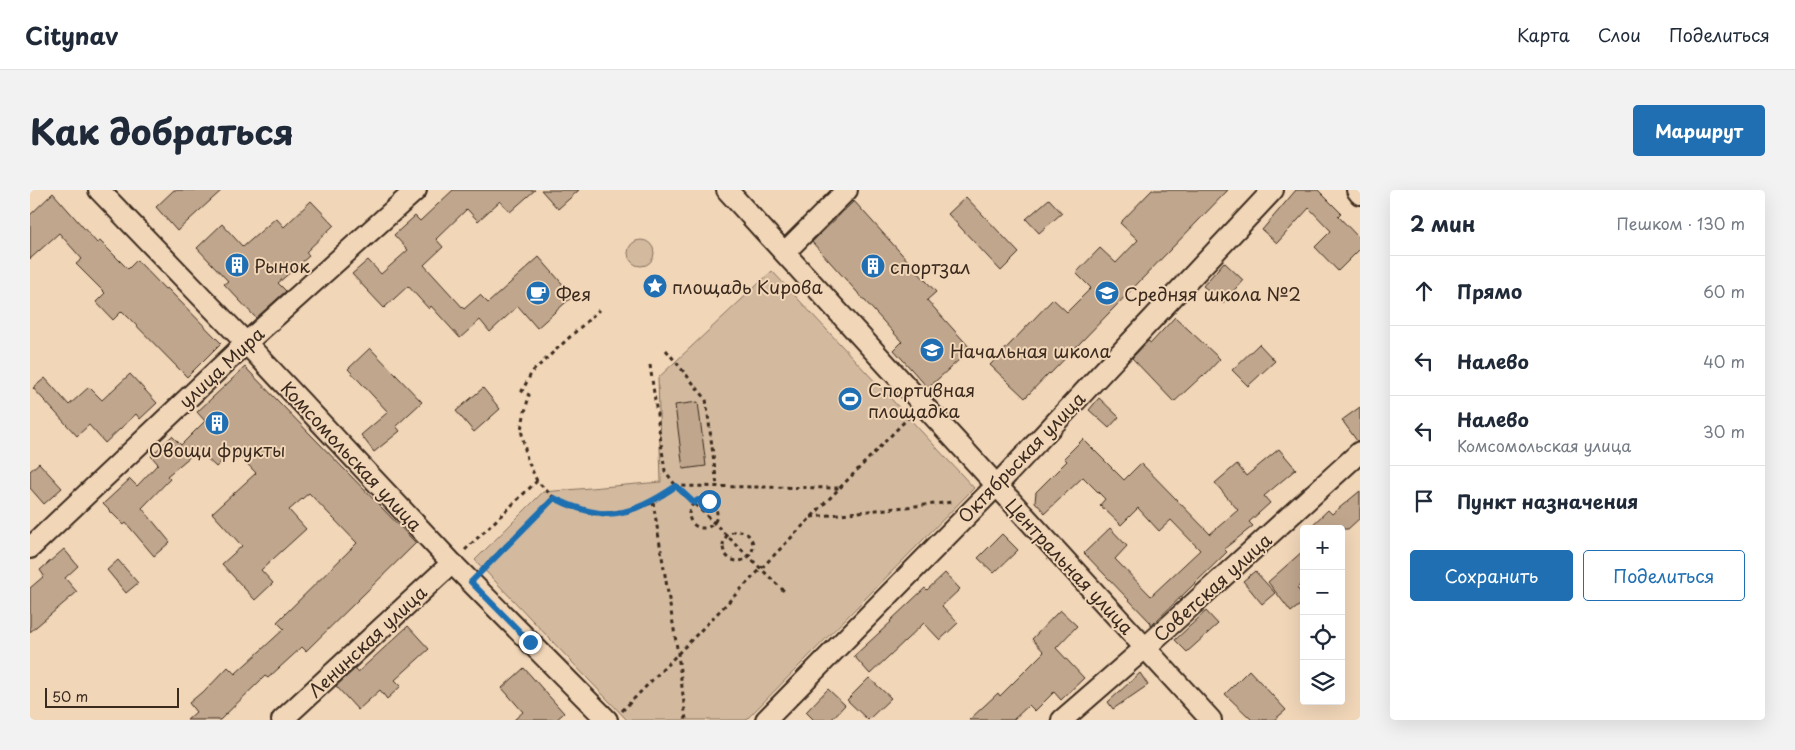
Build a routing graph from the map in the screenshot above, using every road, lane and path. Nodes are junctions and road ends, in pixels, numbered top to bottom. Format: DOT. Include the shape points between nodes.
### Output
graph roads {
  1 [pos="99,190"];
  2 [pos="416,190"];
  3 [pos="727,190"];
  4 [pos="847,190"];
  5 [pos="1272,190"];
  6 [pos="1356,190"];
  7 [pos="1360,194"];
  8 [pos="785,252"];
  9 [pos="600,310"];
  10 [pos="246,343"];
  11 [pos="666,350"];
  12 [pos="650,365"];
  13 [pos="909,417"];
  14 [pos="1360,452"];
  15 [pos="537,481"];
  16 [pos="676,486"];
  17 [pos="717,486"];
  18 [pos="996,486"];
  19 [pos="839,488"];
  20 [pos="554,498"];
  21 [pos="961,501"];
  22 [pos="653,502"];
  23 [pos="694,503"];
  24 [pos="811,517"];
  25 [pos="714,523"];
  26 [pos="728,536"];
  27 [pos="30,548"];
  28 [pos="750,557"];
  29 [pos="452,563"];
  30 [pos="762,568"];
  31 [pos="471,582"];
  32 [pos="786,593"];
  33 [pos="1146,647"];
  34 [pos="678,654"];
  35 [pos="613,716"];
  36 [pos="282,720"];
  37 [pos="686,720"];
  38 [pos="766,720"];
  39 [pos="1062,720"];
  40 [pos="1212,720"];
  1 -- 10 [label="street, Комсомольская улица"];
  2 -- 10 [label="street, улица Мира"];
  3 -- 8 [label="street, Центральная улица"];
  4 -- 8 [label="street"];
  5 -- 18 [label="street, Октябрьская улица"];
  6 -- 7 [label="street"];
  8 -- 18 [label="street, Центральная улица"];
  9 -- 15 [label="path" via="532,372 522,391 528,395 521,429 527,459"];
  10 -- 27 [label="street, улица Мира"];
  10 -- 29 [label="street, Комсомольская улица"];
  11 -- 17 [label="path" via="706,399"];
  12 -- 16 [label="path" via="665,471"];
  13 -- 19 [label="path"];
  14 -- 33 [label="street, Советская улица"];
  15 -- 20 [label="path"];
  15 -- 29 [label="path"];
  16 -- 17 [label="path"];
  16 -- 22 [label="path"];
  16 -- 23 [label="path"];
  17 -- 19 [label="path"];
  18 -- 33 [label="street, Центральная улица"];
  18 -- 38 [label="street, Октябрьская улица"];
  19 -- 24 [label="path"];
  20 -- 22 [label="path" via="572,507 601,514 629,511"];
  20 -- 31 [label="path"];
  21 -- 24 [label="path"];
  22 -- 34 [label="path"];
  23 -- 25 [label="path"];
  23 -- 25 [label="path" via="704,500 713,504 718,513"];
  23 -- 25 [label="path" via="689,514 694,524 704,528"];
  24 -- 30 [label="path"];
  25 -- 26 [label="path"];
  26 -- 28 [label="path"];
  26 -- 28 [label="path" via="733,532 746,533 753,544"];
  26 -- 28 [label="path" via="723,546 728,558 739,562"];
  28 -- 30 [label="path"];
  29 -- 31 [label="street, Комсомольская улица"];
  29 -- 36 [label="street, Ленинская улица"];
  30 -- 32 [label="path"];
  30 -- 34 [label="path"];
  31 -- 35 [label="street, Комсомольская улица"];
  33 -- 39 [label="street, Советская улица"];
  33 -- 40 [label="street, Центральная улица"];
  34 -- 35 [label="path"];
  34 -- 37 [label="path"];
}
